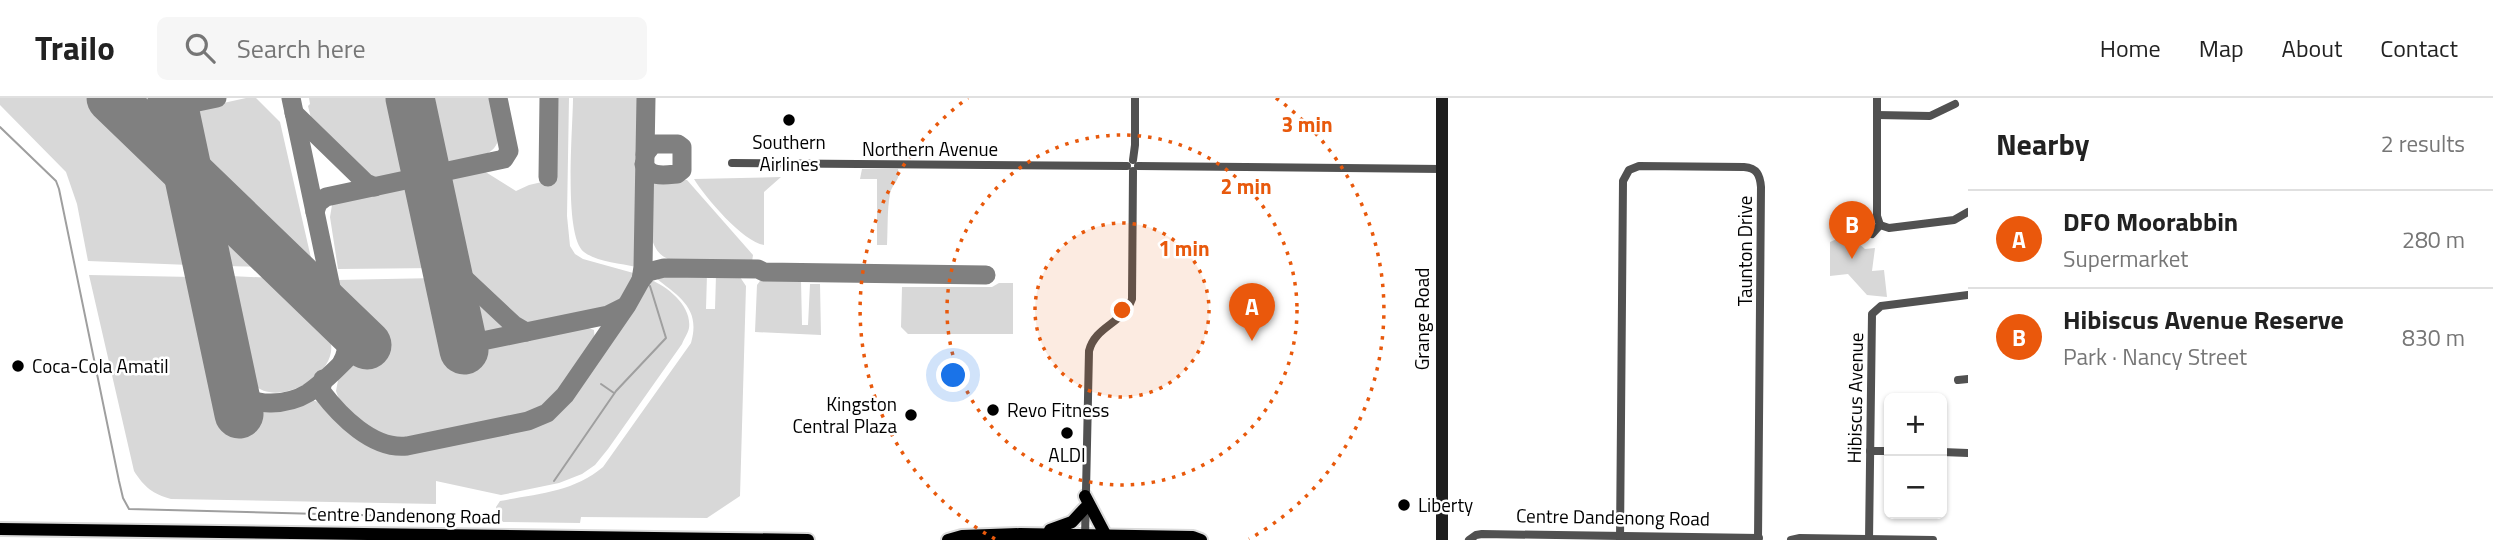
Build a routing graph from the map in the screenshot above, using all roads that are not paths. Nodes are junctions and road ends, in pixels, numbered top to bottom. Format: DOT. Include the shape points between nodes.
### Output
graph roads {
  1 [pos="1135,98"];
  2 [pos="1442,98"];
  3 [pos="1877,98"];
  4 [pos="1955,104"];
  5 [pos="1877,115"];
  6 [pos="732,163"];
  7 [pos="1133,166"];
  8 [pos="1442,169"];
  9 [pos="1967,214"];
  10 [pos="1880,225"];
  11 [pos="1872,234"];
  12 [pos="1968,295"];
  13 [pos="1968,379"];
  14 [pos="1958,380"];
  15 [pos="1870,451"];
  16 [pos="1884,451"];
  17 [pos="1947,452"];
  18 [pos="1968,453"];
  19 [pos="1085,502"];
  20 [pos="0,529"];
  21 [pos="1040,534"];
  22 [pos="1105,534"];
  23 [pos="1085,537"];
  24 [pos="1620,538"];
  25 [pos="1758,539"];
  26 [pos="808,540"];
  27 [pos="948,540"];
  28 [pos="1201,540"];
  29 [pos="1442,540"];
  30 [pos="1468,540"];
  31 [pos="1791,540"];
  32 [pos="1869,540"];
  33 [pos="1933,540"];
  1 -- 7 [label="street"];
  2 -- 8 [label="main road, Grange Road"];
  3 -- 5 [label="street"];
  4 -- 5 [label="street" via="1930,116"];
  5 -- 10 [label="street"];
  6 -- 7 [label="street, Northern Avenue"];
  7 -- 8 [label="street, Northern Avenue"];
  7 -- 19 [label="street" via="1133,295 1123,314 1097,334 1088,351"];
  8 -- 29 [label="main road, Grange Road"];
  9 -- 10 [label="street" via="1945,221 1889,228"];
  10 -- 11 [label="street"];
  12 -- 15 [label="street, Hibiscus Avenue" via="1881,306 1873,313"];
  13 -- 14 [label="street"];
  15 -- 16 [label="street"];
  15 -- 32 [label="street, Hibiscus Avenue"];
  17 -- 18 [label="street"];
  19 -- 21 [label="main road" via="1072,522"];
  19 -- 22 [label="main road"];
  19 -- 23 [label="street"];
  20 -- 26 [label="main road, Centre Dandenong Road"];
  21 -- 23 [label="main road"];
  21 -- 27 [label="main road"];
  22 -- 23 [label="main road"];
  22 -- 28 [label="main road"];
  24 -- 25 [label="street, Centre Dandenong Road"];
  24 -- 25 [label="street, Taunton Drive" via="1623,181 1629,170 1639,166 1718,166 1753,169 1761,182"];
  24 -- 30 [label="street, Centre Dandenong Road" via="1482,534"];
  31 -- 32 [label="street"];
  32 -- 33 [label="street"];
}
